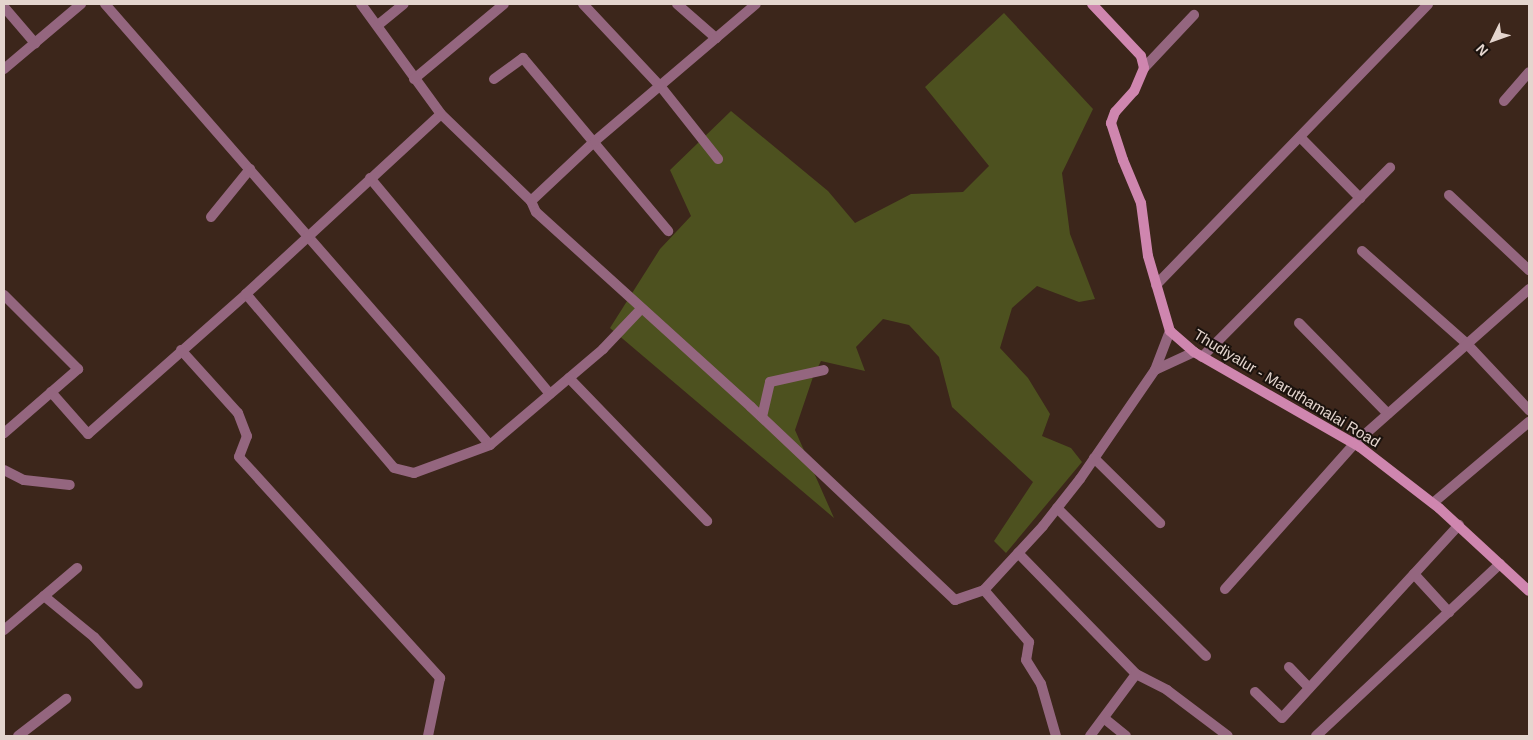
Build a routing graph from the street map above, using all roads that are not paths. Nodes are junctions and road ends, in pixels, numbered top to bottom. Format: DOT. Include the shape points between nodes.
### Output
graph roads {
  1 [pos="81,4"];
  2 [pos="105,4"];
  3 [pos="361,4"];
  4 [pos="404,4"];
  5 [pos="504,4"];
  6 [pos="583,4"];
  7 [pos="677,4"];
  8 [pos="756,4"];
  9 [pos="1092,4"];
  10 [pos="1428,4"];
  11 [pos="4,7"];
  12 [pos="1194,15"];
  13 [pos="378,25"];
  14 [pos="716,38"];
  15 [pos="35,43"];
  16 [pos="1144,68"];
  17 [pos="4,69"];
  18 [pos="1529,72"];
  19 [pos="414,79"];
  20 [pos="494,79"];
  21 [pos="661,87"];
  22 [pos="1504,101"];
  23 [pos="440,114"];
  24 [pos="1300,137"];
  25 [pos="595,142"];
  26 [pos="718,159"];
  27 [pos="1390,168"];
  28 [pos="250,169"];
  29 [pos="370,178"];
  30 [pos="1449,196"];
  31 [pos="1360,198"];
  32 [pos="531,201"];
  33 [pos="211,217"];
  34 [pos="668,231"];
  35 [pos="308,235"];
  36 [pos="1362,251"];
  37 [pos="1529,270"];
  38 [pos="1156,285"];
  39 [pos="1529,289"];
  40 [pos="246,294"];
  41 [pos="4,297"];
  42 [pos="641,309"];
  43 [pos="1299,323"];
  44 [pos="1170,331"];
  45 [pos="1466,344"];
  46 [pos="182,350"];
  47 [pos="1198,354"];
  48 [pos="824,370"];
  49 [pos="1155,370"];
  50 [pos="568,378"];
  51 [pos="51,392"];
  52 [pos="550,394"];
  53 [pos="1529,410"];
  54 [pos="1388,414"];
  55 [pos="762,417"];
  56 [pos="1529,422"];
  57 [pos="4,433"];
  58 [pos="1354,444"];
  59 [pos="490,445"];
  60 [pos="1094,458"];
  61 [pos="4,470"];
  62 [pos="70,486"];
  63 [pos="1433,503"];
  64 [pos="1057,508"];
  65 [pos="707,521"];
  66 [pos="1160,523"];
  67 [pos="1458,525"];
  68 [pos="1018,553"];
  69 [pos="1500,564"];
  70 [pos="76,568"];
  71 [pos="1414,574"];
  72 [pos="1225,589"];
  73 [pos="984,590"];
  74 [pos="1529,592"];
  75 [pos="44,596"];
  76 [pos="1449,612"];
  77 [pos="4,630"];
  78 [pos="1206,656"];
  79 [pos="1289,667"];
  80 [pos="1136,674"];
  81 [pos="138,684"];
  82 [pos="1309,688"];
  83 [pos="1254,692"];
  84 [pos="66,699"];
  85 [pos="1105,719"];
  86 [pos="18,736"];
  87 [pos="428,736"];
  88 [pos="1056,736"];
  89 [pos="1090,736"];
  90 [pos="1126,736"];
  91 [pos="1228,736"];
  92 [pos="1316,736"];
  1 -- 15 [label="street"];
  2 -- 28 [label="street"];
  3 -- 13 [label="street"];
  4 -- 13 [label="street"];
  5 -- 19 [label="street"];
  6 -- 21 [label="street"];
  7 -- 14 [label="street"];
  8 -- 14 [label="street"];
  9 -- 16 [label="main road" via="1141,56"];
  10 -- 24 [label="street"];
  11 -- 15 [label="street"];
  12 -- 16 [label="street"];
  13 -- 19 [label="street"];
  14 -- 21 [label="street"];
  15 -- 17 [label="street"];
  16 -- 38 [label="main road, Thudiyalur - Maruthamalai Road" via="1134,92 1115,112 1111,123 1141,203 1148,256"];
  18 -- 22 [label="street"];
  19 -- 23 [label="street"];
  20 -- 25 [label="street" via="523,58"];
  21 -- 25 [label="street"];
  21 -- 26 [label="street"];
  23 -- 29 [label="street"];
  23 -- 32 [label="street"];
  24 -- 31 [label="street"];
  24 -- 38 [label="street"];
  25 -- 32 [label="street"];
  25 -- 34 [label="street"];
  27 -- 31 [label="street"];
  28 -- 33 [label="street"];
  28 -- 35 [label="street"];
  29 -- 35 [label="street"];
  29 -- 52 [label="street"];
  30 -- 37 [label="street"];
  31 -- 47 [label="street"];
  32 -- 42 [label="street" via="536,212"];
  35 -- 40 [label="street"];
  35 -- 59 [label="street"];
  36 -- 45 [label="street"];
  38 -- 44 [label="main road, Thudiyalur - Maruthamalai Road"];
  39 -- 45 [label="street"];
  40 -- 46 [label="street"];
  40 -- 59 [label="street" via="394,468 414,473"];
  41 -- 51 [label="street" via="78,369"];
  42 -- 50 [label="street" via="603,349"];
  42 -- 55 [label="street"];
  43 -- 54 [label="street"];
  44 -- 47 [label="main road, Thudiyalur - Maruthamalai Road"];
  44 -- 49 [label="street"];
  45 -- 53 [label="street"];
  45 -- 54 [label="street"];
  46 -- 51 [label="street" via="88,434"];
  46 -- 87 [label="street" via="238,413 247,436 239,457 440,678"];
  47 -- 49 [label="street"];
  47 -- 58 [label="main road, Thudiyalur - Maruthamalai Road"];
  48 -- 55 [label="street" via="770,382"];
  49 -- 60 [label="street"];
  50 -- 52 [label="street"];
  50 -- 65 [label="street"];
  51 -- 57 [label="street"];
  52 -- 59 [label="street"];
  54 -- 58 [label="street"];
  55 -- 73 [label="street" via="955,600"];
  56 -- 63 [label="street"];
  58 -- 63 [label="main road, Thudiyalur - Maruthamalai Road"];
  58 -- 72 [label="street"];
  60 -- 64 [label="street"];
  60 -- 66 [label="street"];
  61 -- 62 [label="street" via="24,480"];
  63 -- 67 [label="main road, Thudiyalur - Maruthamalai Road"];
  64 -- 68 [label="street"];
  64 -- 78 [label="street"];
  67 -- 69 [label="main road, Thudiyalur - Maruthamalai Road"];
  67 -- 71 [label="street"];
  68 -- 73 [label="street"];
  68 -- 80 [label="street"];
  69 -- 74 [label="main road, Thudiyalur - Maruthamalai Road"];
  69 -- 76 [label="street"];
  70 -- 75 [label="street"];
  71 -- 76 [label="street"];
  71 -- 82 [label="street"];
  73 -- 88 [label="street" via="1029,642 1026,660 1041,684"];
  75 -- 77 [label="street"];
  75 -- 81 [label="street" via="94,637"];
  76 -- 92 [label="street"];
  79 -- 82 [label="street"];
  80 -- 85 [label="street"];
  80 -- 91 [label="street" via="1167,690"];
  82 -- 83 [label="street" via="1282,718"];
  84 -- 86 [label="street"];
  85 -- 89 [label="street"];
  85 -- 90 [label="street"];
}
